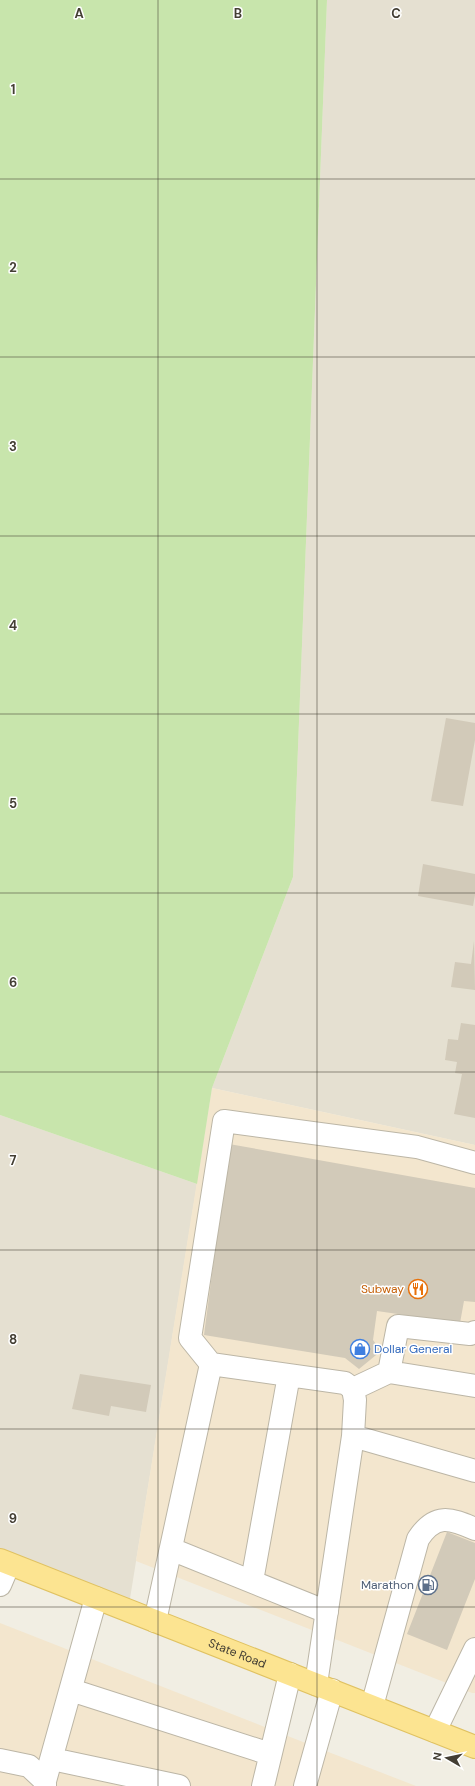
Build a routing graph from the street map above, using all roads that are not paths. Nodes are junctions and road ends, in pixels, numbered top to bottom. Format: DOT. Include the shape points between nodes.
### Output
graph roads {
  1 [pos="475,1163"];
  2 [pos="475,1332"];
  3 [pos="211,1364"];
  4 [pos="389,1372"];
  5 [pos="289,1375"];
  6 [pos="475,1386"];
  7 [pos="353,1389"];
  8 [pos="353,1436"];
  9 [pos="475,1471"];
  10 [pos="475,1529"];
  11 [pos="171,1549"];
  12 [pos="5,1562"];
  13 [pos="252,1582"];
  14 [pos="0,1585"];
  15 [pos="96,1598"];
  16 [pos="327,1612"];
  17 [pos="155,1621"];
  18 [pos="475,1649"];
  19 [pos="290,1674"];
  20 [pos="324,1687"];
  21 [pos="71,1690"];
  22 [pos="372,1706"];
  23 [pos="436,1731"];
  24 [pos="475,1747"];
  25 [pos="270,1754"];
  26 [pos="52,1759"];
  27 [pos="0,1760"];
  28 [pos="45,1784"];
  29 [pos="180,1786"];
  30 [pos="262,1786"];
  31 [pos="305,1786"];
  1 -- 3 [label="lane" via="417,1146 224,1121 190,1338"];
  2 -- 4 [label="lane" via="470,1334 398,1326"];
  3 -- 5 [label="lane"];
  3 -- 11 [label="lane"];
  4 -- 6 [label="lane"];
  4 -- 7 [label="lane"];
  5 -- 7 [label="lane" via="345,1383"];
  5 -- 13 [label="lane"];
  7 -- 8 [label="lane"];
  8 -- 9 [label="lane"];
  8 -- 16 [label="lane"];
  10 -- 22 [label="lane" via="448,1520 435,1522 426,1527 418,1539"];
  11 -- 13 [label="lane"];
  11 -- 17 [label="lane"];
  12 -- 14 [label="lane"];
  12 -- 15 [label="main road, State Road"];
  13 -- 16 [label="lane"];
  15 -- 17 [label="main road, State Road"];
  15 -- 21 [label="lane"];
  16 -- 20 [label="lane"];
  17 -- 19 [label="main road, State Road"];
  18 -- 23 [label="lane"];
  19 -- 20 [label="main road, State Road"];
  19 -- 25 [label="lane"];
  20 -- 22 [label="main road, State Road"];
  20 -- 31 [label="lane"];
  21 -- 25 [label="lane"];
  21 -- 26 [label="lane"];
  22 -- 23 [label="main road, State Road"];
  23 -- 24 [label="main road, State Road"];
  25 -- 30 [label="lane"];
  26 -- 28 [label="lane"];
  26 -- 29 [label="lane"];
  27 -- 28 [label="lane" via="29,1766"];
}
